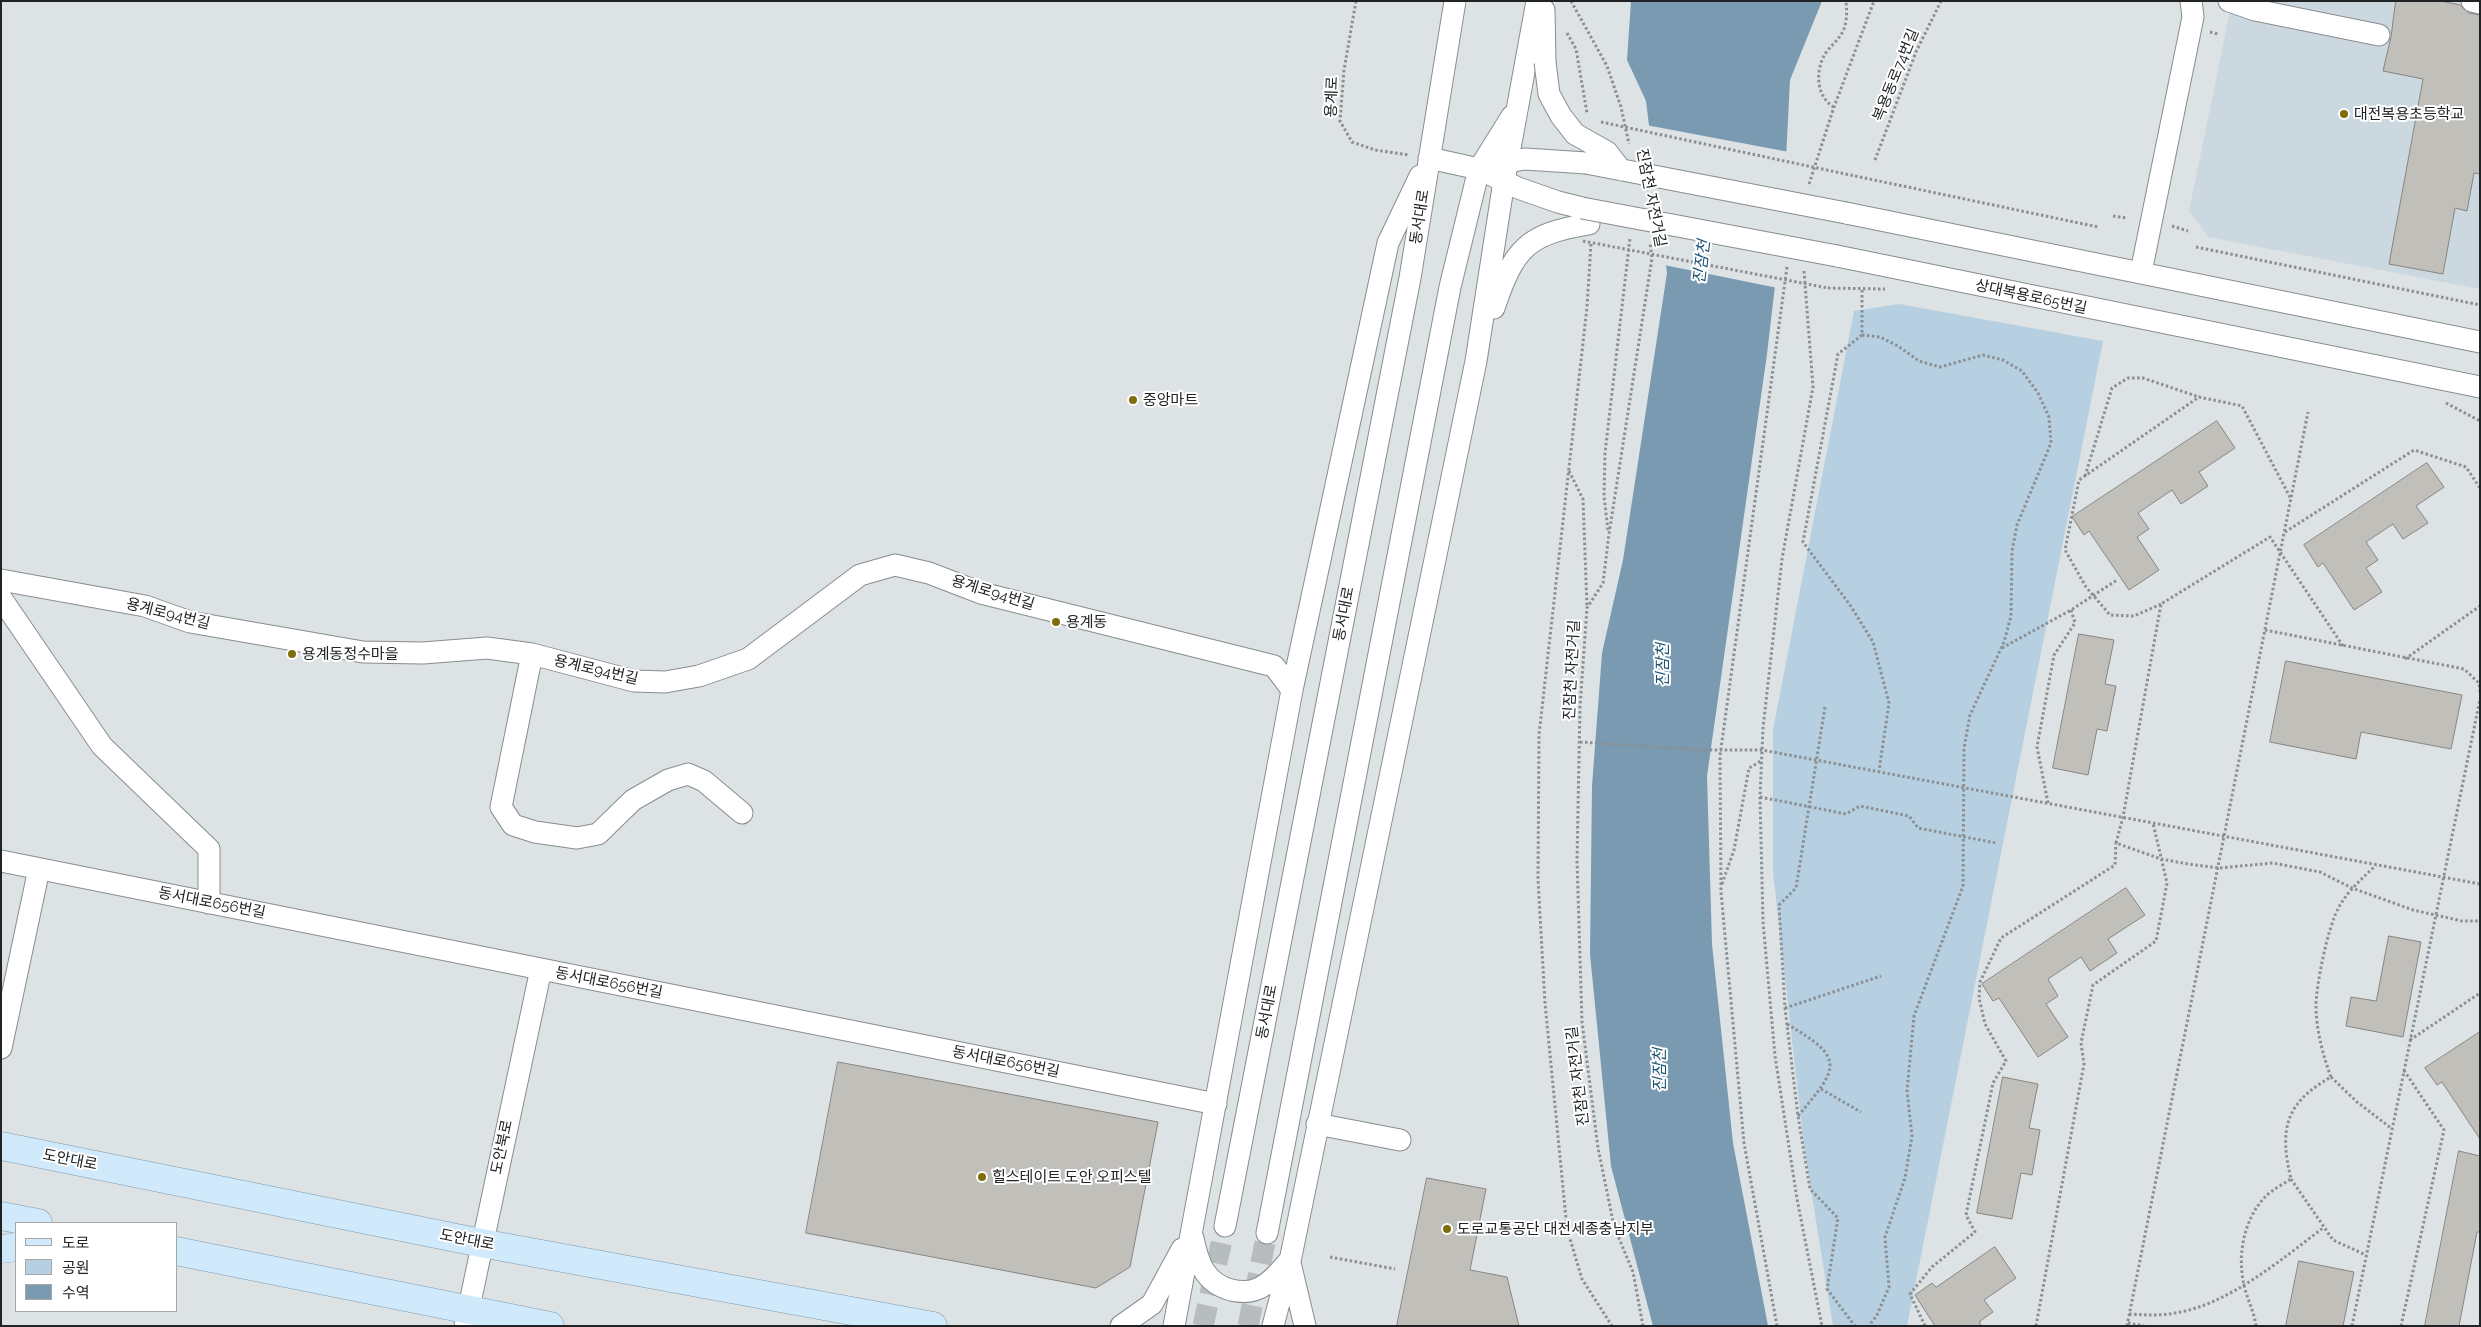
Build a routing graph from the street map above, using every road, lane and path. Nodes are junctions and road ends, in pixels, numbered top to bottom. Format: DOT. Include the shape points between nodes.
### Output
graph roads {
  1 [pos="1356,1"];
  2 [pos="1455,1"];
  3 [pos="1538,1"];
  4 [pos="1543,1"];
  5 [pos="1571,1"];
  6 [pos="1846,1"];
  7 [pos="1874,1"];
  8 [pos="1941,1"];
  9 [pos="2208,1"];
  10 [pos="2228,1"];
  11 [pos="2472,1"];
  12 [pos="2480,3"];
  13 [pos="2256,6"];
  14 [pos="2192,9"];
  15 [pos="1566,32"];
  16 [pos="2379,35"];
  17 [pos="1518,107"];
  18 [pos="1834,107"];
  19 [pos="1581,114"];
  20 [pos="1595,121"];
  21 [pos="1631,151"];
  22 [pos="1429,158"];
  23 [pos="1508,160"];
  24 [pos="1876,160"];
  25 [pos="1479,169"];
  26 [pos="1621,170"];
  27 [pos="1504,181"];
  28 [pos="1808,186"];
  29 [pos="2113,216"];
  30 [pos="2127,218"];
  31 [pos="2171,226"];
  32 [pos="2098,227"];
  33 [pos="1586,228"];
  34 [pos="2188,231"];
  35 [pos="1631,233"];
  36 [pos="1650,240"];
  37 [pos="2196,248"];
  38 [pos="1789,258"];
  39 [pos="1803,262"];
  40 [pos="2141,272"];
  41 [pos="2480,305"];
  42 [pos="1862,335"];
  43 [pos="2480,342"];
  44 [pos="1476,361"];
  45 [pos="2480,387"];
  46 [pos="2199,398"];
  47 [pos="2308,412"];
  48 [pos="1569,471"];
  49 [pos="2085,476"];
  50 [pos="2480,488"];
  51 [pos="2291,499"];
  52 [pos="2285,532"];
  53 [pos="1608,534"];
  54 [pos="2281,553"];
  55 [pos="1,580"];
  56 [pos="2118,580"];
  57 [pos="2094,596"];
  58 [pos="1,598"];
  59 [pos="2166,601"];
  60 [pos="2480,606"];
  61 [pos="1587,608"];
  62 [pos="2071,610"];
  63 [pos="2265,630"];
  64 [pos="2343,646"];
  65 [pos="2001,649"];
  66 [pos="532,654"];
  67 [pos="2405,659"];
  68 [pos="1292,690"];
  69 [pos="2480,692"];
  70 [pos="2480,699"];
  71 [pos="1825,707"];
  72 [pos="1580,742"];
  73 [pos="1762,750"];
  74 [pos="1721,751"];
  75 [pos="1817,759"];
  76 [pos="1762,760"];
  77 [pos="1879,771"];
  78 [pos="1964,787"];
  79 [pos="1760,797"];
  80 [pos="2048,803"];
  81 [pos="1809,807"];
  82 [pos="742,813"];
  83 [pos="2123,817"];
  84 [pos="2153,823"];
  85 [pos="1964,836"];
  86 [pos="2225,836"];
  87 [pos="1996,843"];
  88 [pos="2116,843"];
  89 [pos="2161,859"];
  90 [pos="1,861"];
  91 [pos="2376,865"];
  92 [pos="2219,868"];
  93 [pos="39,869"];
  94 [pos="2443,878"];
  95 [pos="2480,884"];
  96 [pos="1721,887"];
  97 [pos="2352,888"];
  98 [pos="209,902"];
  99 [pos="2435,916"];
  100 [pos="2480,921"];
  101 [pos="541,969"];
  102 [pos="1881,976"];
  103 [pos="2480,993"];
  104 [pos="1785,1008"];
  105 [pos="1787,1023"];
  106 [pos="2410,1040"];
  107 [pos="1,1048"];
  108 [pos="2403,1070"];
  109 [pos="2331,1077"];
  110 [pos="1820,1089"];
  111 [pos="1216,1104"];
  112 [pos="1861,1112"];
  113 [pos="1798,1116"];
  114 [pos="1317,1124"];
  115 [pos="2391,1128"];
  116 [pos="1400,1140"];
  117 [pos="1,1146"];
  118 [pos="2291,1179"];
  119 [pos="1,1216"];
  120 [pos="33,1222"];
  121 [pos="1225,1226"];
  122 [pos="2323,1228"];
  123 [pos="1191,1232"];
  124 [pos="1267,1233"];
  125 [pos="482,1243"];
  126 [pos="15,1247"];
  127 [pos="1,1249"];
  128 [pos="178,1251"];
  129 [pos="2366,1256"];
  130 [pos="1330,1257"];
  131 [pos="1290,1261"];
  132 [pos="1396,1269"];
  133 [pos="2244,1286"];
  134 [pos="2129,1314"];
  135 [pos="467,1318"];
  136 [pos="2127,1324"];
  137 [pos="550,1326"];
  138 [pos="934,1326"];
  139 [pos="1121,1326"];
  140 [pos="1174,1326"];
  141 [pos="1273,1326"];
  142 [pos="1305,1326"];
  143 [pos="1612,1326"];
  144 [pos="1643,1326"];
  145 [pos="1777,1326"];
  146 [pos="1822,1326"];
  147 [pos="1855,1326"];
  148 [pos="1869,1326"];
  149 [pos="1925,1326"];
  150 [pos="2036,1326"];
  151 [pos="2144,1326"];
  152 [pos="2256,1326"];
  153 [pos="2352,1326"];
  154 [pos="2401,1326"];
  1 -- 22 [label="path, 용계로" via="1344,70 1340,121 1352,142 1374,150"];
  2 -- 22 [label="street, 동서대로"];
  3 -- 17 [label="street"];
  4 -- 26 [label="street, bridge" via="1549,94 1575,134 1608,152"];
  5 -- 21 [label="path, 진잠천 자전거길" via="1607,66"];
  6 -- 18 [label="path" via="1844,29 1824,56 1820,73 1820,93"];
  7 -- 18 [label="path"];
  8 -- 24 [label="path, 복용동로74번길" via="1916,52"];
  9 -- 14 [label="street"];
  10 -- 13 [label="street"];
  11 -- 12 [label="street"];
  13 -- 16 [label="street"];
  14 -- 40 [label="street"];
  15 -- 19 [label="path" via="1576,49 1587,121"];
  17 -- 23 [label="street"];
  17 -- 25 [label="street"];
  18 -- 28 [label="path"];
  20 -- 32 [label="path, bridge"];
  22 -- 25 [label="street, 상대복용로65번길"];
  22 -- 68 [label="street" via="1388,243"];
  22 -- 121 [label="street, 동서대로" via="1410,278"];
  23 -- 25 [label="street"];
  23 -- 26 [label="street, bridge" via="1525,158 1586,163"];
  23 -- 27 [label="street"];
  25 -- 27 [label="street, 상대복용로65번길"];
  25 -- 124 [label="street" via="1450,287"];
  26 -- 40 [label="street, bridge"];
  27 -- 33 [label="street, 상대복용로65번길" via="1558,202"];
  27 -- 44 [label="street"];
  29 -- 30 [label="path"];
  31 -- 34 [label="path"];
  33 -- 42 [label="path, bridge" via="1828,288 1862,290"];
  33 -- 44 [label="street" via="1564,228 1527,244 1504,282"];
  33 -- 45 [label="street, 상대복용로65번길, bridge" via="1612,214 1837,256"];
  33 -- 48 [label="path" via="1587,307"];
  35 -- 53 [label="path" via="1606,453 1604,496"];
  36 -- 53 [label="path, 진잠천 자전거길" via="1652,258"];
  37 -- 41 [label="path"];
  38 -- 74 [label="path"];
  39 -- 73 [label="path" via="1813,387 1782,559"];
  40 -- 43 [label="street"];
  42 -- 65 [label="path" via="1880,337 1919,361 1940,367 1983,355 2003,360 2022,371 2038,393 2048,418 2051,444 2017,525 2011,569 2011,616"];
  42 -- 77 [label="path" via="1838,354 1803,542 1874,642 1889,703"];
  44 -- 114 [label="street"];
  46 -- 49 [label="path"];
  46 -- 49 [label="path" via="2143,378 2128,378 2112,388"];
  46 -- 51 [label="path" via="2242,406"];
  47 -- 51 [label="path"];
  48 -- 61 [label="path" via="1583,499"];
  48 -- 143 [label="path" via="1539,735 1538,878 1544,1003 1567,1230 1582,1279"];
  49 -- 57 [label="path" via="2079,480 2065,550"];
  50 -- 52 [label="path" via="2466,467 2414,450"];
  51 -- 52 [label="path"];
  52 -- 54 [label="path"];
  53 -- 61 [label="path, 진잠천 자전거길" via="1604,583"];
  54 -- 59 [label="path" via="2270,537"];
  54 -- 63 [label="path"];
  54 -- 64 [label="path"];
  55 -- 66 [label="street, 용계로94번길" via="145,606 190,622 363,652 423,653 487,648"];
  56 -- 57 [label="path"];
  57 -- 59 [label="path" via="2110,615 2134,616"];
  57 -- 62 [label="path"];
  58 -- 98 [label="street" via="102,746 209,849"];
  59 -- 83 [label="path" via="2161,604"];
  60 -- 67 [label="path"];
  61 -- 72 [label="path, 진잠천 자전거길"];
  62 -- 65 [label="path"];
  62 -- 80 [label="path" via="2075,623 2054,655 2037,747"];
  63 -- 64 [label="path"];
  63 -- 86 [label="path"];
  64 -- 67 [label="path"];
  65 -- 78 [label="path" via="1970,715 1964,748"];
  66 -- 68 [label="street, 용계로94번길" via="634,681 665,682 699,676 748,659 860,575 895,565 929,573 981,593 1274,666"];
  66 -- 82 [label="street" via="501,808 513,825 534,832 577,838 598,834 633,800 668,780 688,774 704,781"];
  67 -- 69 [label="path" via="2464,669 2479,683"];
  68 -- 111 [label="street"];
  70 -- 94 [label="path"];
  71 -- 75 [label="path"];
  72 -- 74 [label="path"];
  72 -- 144 [label="path, 진잠천 자전거길" via="1577,860 1582,1022 1598,1148 1614,1226 1633,1272"];
  73 -- 74 [label="path"];
  73 -- 75 [label="path"];
  73 -- 76 [label="path"];
  74 -- 96 [label="path"];
  75 -- 77 [label="path"];
  75 -- 81 [label="path"];
  76 -- 79 [label="path"];
  76 -- 96 [label="path" via="1749,768 1734,850"];
  77 -- 78 [label="path"];
  78 -- 80 [label="path"];
  78 -- 85 [label="path"];
  79 -- 81 [label="path"];
  79 -- 146 [label="path" via="1763,922 1775,1056 1797,1199"];
  80 -- 83 [label="path"];
  81 -- 85 [label="path" via="1846,814 1860,806 1910,816 1918,828"];
  81 -- 104 [label="path" via="1796,888 1779,905"];
  83 -- 84 [label="path"];
  83 -- 88 [label="path"];
  84 -- 86 [label="path"];
  84 -- 89 [label="path"];
  85 -- 87 [label="path"];
  85 -- 148 [label="path" via="1963,886 1914,1016 1907,1091 1912,1136 1905,1178 1885,1237 1890,1287"];
  86 -- 91 [label="path"];
  86 -- 92 [label="path"];
  88 -- 89 [label="path"];
  88 -- 149 [label="path" via="2115,865 2000,938 1980,982 1979,998 1985,1024 2006,1062 1993,1083 1966,1215 1975,1232 1932,1267 1910,1294"];
  89 -- 92 [label="path"];
  89 -- 150 [label="path" via="2167,883 2156,940 2093,985 2081,1043 2084,1064"];
  90 -- 93 [label="street, 동서대로656번길"];
  91 -- 94 [label="path"];
  91 -- 97 [label="path"];
  92 -- 97 [label="path" via="2273,864 2320,872"];
  92 -- 134 [label="path"];
  93 -- 98 [label="street, 동서대로656번길"];
  93 -- 107 [label="street"];
  94 -- 95 [label="path"];
  94 -- 99 [label="path"];
  96 -- 145 [label="path" via="1744,1144"];
  97 -- 99 [label="path"];
  97 -- 109 [label="path" via="2338,909 2328,938 2316,1006"];
  98 -- 101 [label="street, 동서대로656번길"];
  99 -- 100 [label="path"];
  99 -- 106 [label="path"];
  101 -- 111 [label="street, 동서대로656번길"];
  101 -- 125 [label="street, 도안북로"];
  102 -- 104 [label="path"];
  103 -- 106 [label="path"];
  104 -- 105 [label="path"];
  105 -- 110 [label="path" via="1810,1037 1828,1055 1831,1068"];
  105 -- 113 [label="path"];
  106 -- 108 [label="path"];
  108 -- 115 [label="path"];
  108 -- 154 [label="path" via="2444,1130"];
  109 -- 115 [label="path"];
  109 -- 118 [label="path" via="2310,1089 2290,1114 2285,1135"];
  110 -- 112 [label="path"];
  110 -- 113 [label="path"];
  111 -- 123 [label="street"];
  113 -- 147 [label="path" via="1810,1189 1838,1218 1827,1289"];
  114 -- 116 [label="street"];
  114 -- 131 [label="street"];
  115 -- 129 [label="path"];
  117 -- 125 [label="main road, 도안대로"];
  118 -- 122 [label="path"];
  118 -- 133 [label="path" via="2265,1196 2248,1222 2242,1250"];
  119 -- 120 [label="main road"];
  122 -- 129 [label="path" via="2333,1240"];
  122 -- 133 [label="path"];
  123 -- 131 [label="street" via="1197,1258 1206,1276 1230,1290 1243,1293 1258,1289"];
  123 -- 139 [label="street" via="1152,1304"];
  123 -- 140 [label="street"];
  125 -- 135 [label="street, 도안북로"];
  125 -- 138 [label="main road, 도안대로"];
  126 -- 127 [label="main road"];
  128 -- 135 [label="main road"];
  129 -- 153 [label="path"];
  130 -- 132 [label="path"];
  131 -- 141 [label="street"];
  131 -- 142 [label="street"];
  133 -- 134 [label="path" via="2177,1313"];
  133 -- 152 [label="path" via="2254,1310"];
  134 -- 136 [label="path"];
  135 -- 137 [label="main road"];
  136 -- 151 [label="path"];
}
